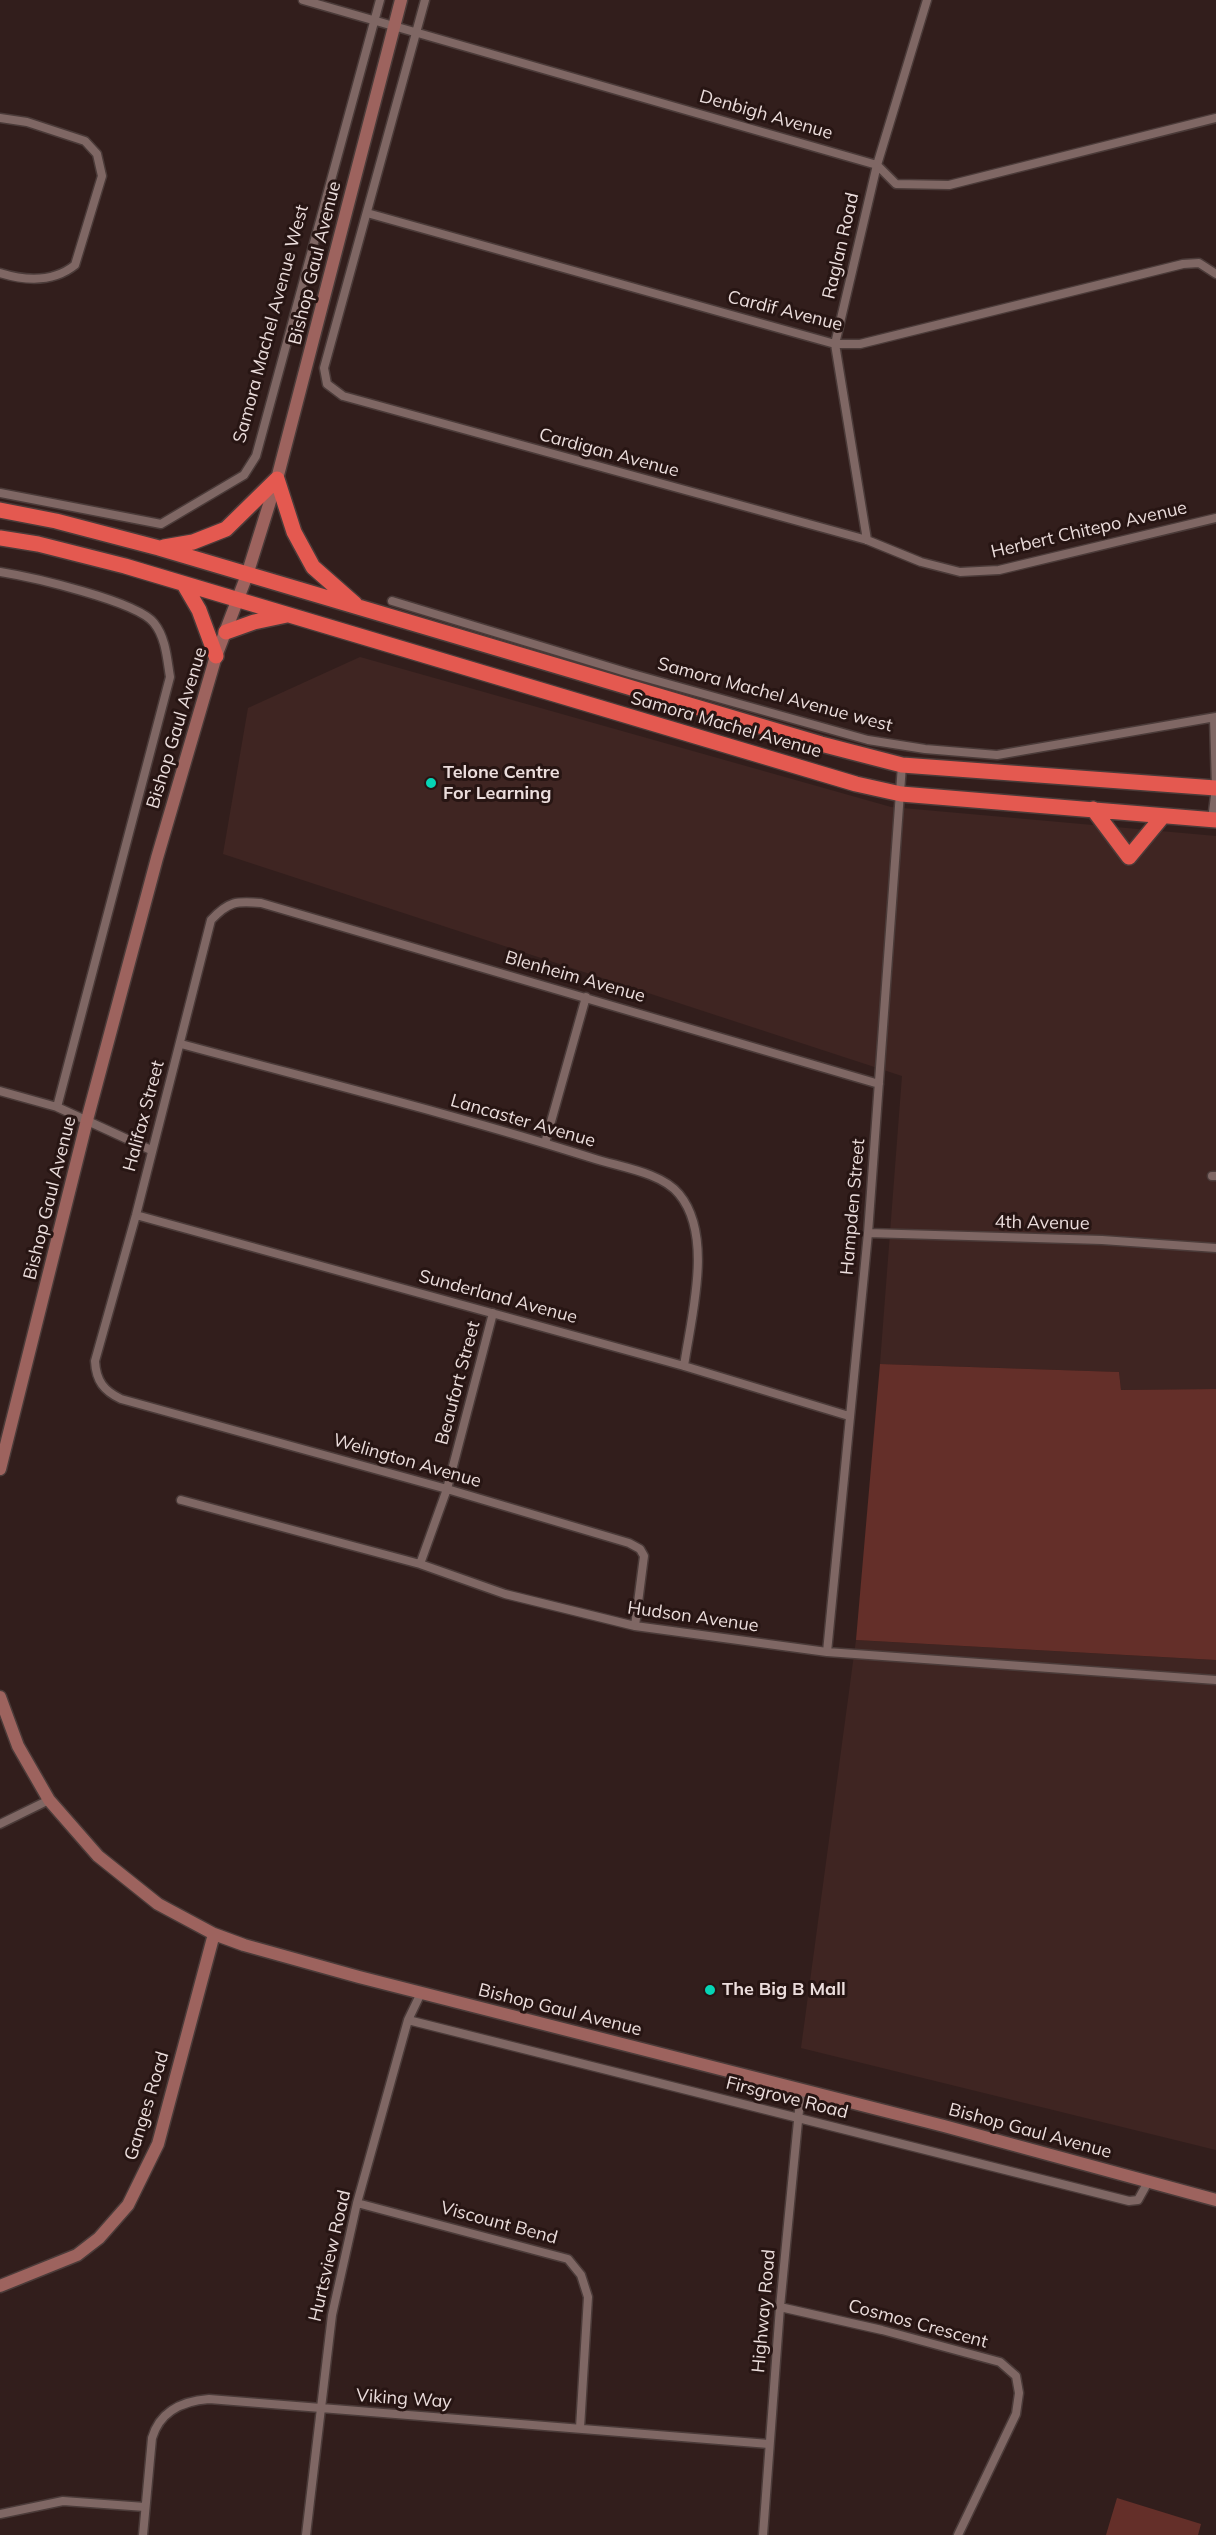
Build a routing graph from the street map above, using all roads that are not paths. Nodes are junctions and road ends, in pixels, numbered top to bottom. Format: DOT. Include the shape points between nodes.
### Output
graph roads {
  1 [pos="303,0"];
  2 [pos="380,0"];
  3 [pos="401,0"];
  4 [pos="425,0"];
  5 [pos="927,0"];
  6 [pos="375,19"];
  7 [pos="395,24"];
  8 [pos="416,31"];
  9 [pos="0,118"];
  10 [pos="1216,118"];
  11 [pos="877,165"];
  12 [pos="367,213"];
  13 [pos="0,273"];
  14 [pos="1216,274"];
  15 [pos="835,344"];
  16 [pos="343,396"];
  17 [pos="278,479"];
  18 [pos="0,493"];
  19 [pos="0,510"];
  20 [pos="1216,518"];
  21 [pos="0,538"];
  22 [pos="867,540"];
  23 [pos="159,548"];
  24 [pos="0,572"];
  25 [pos="247,575"];
  26 [pos="185,586"];
  27 [pos="237,600"];
  28 [pos="392,601"];
  29 [pos="360,608"];
  30 [pos="290,615"];
  31 [pos="226,632"];
  32 [pos="216,656"];
  33 [pos="1215,717"];
  34 [pos="902,765"];
  35 [pos="1216,789"];
  36 [pos="901,794"];
  37 [pos="1093,809"];
  38 [pos="1163,816"];
  39 [pos="1214,820"];
  40 [pos="261,903"];
  41 [pos="586,997"];
  42 [pos="181,1044"];
  43 [pos="879,1084"];
  44 [pos="0,1091"];
  45 [pos="57,1107"];
  46 [pos="87,1120"];
  47 [pos="545,1143"];
  48 [pos="151,1150"];
  49 [pos="136,1215"];
  50 [pos="868,1233"];
  51 [pos="1216,1248"];
  52 [pos="493,1313"];
  53 [pos="684,1366"];
  54 [pos="96,1375"];
  55 [pos="849,1416"];
  56 [pos="3,1443"];
  57 [pos="0,1469"];
  58 [pos="447,1489"];
  59 [pos="182,1500"];
  60 [pos="420,1564"];
  61 [pos="635,1626"];
  62 [pos="827,1652"];
  63 [pos="1216,1680"];
  64 [pos="0,1697"];
  65 [pos="49,1800"];
  66 [pos="0,1824"];
  67 [pos="214,1934"];
  68 [pos="421,1993"];
  69 [pos="408,2020"];
  70 [pos="801,2090"];
  71 [pos="799,2118"];
  72 [pos="1148,2182"];
  73 [pos="1216,2200"];
  74 [pos="357,2203"];
  75 [pos="0,2286"];
  76 [pos="780,2307"];
  77 [pos="319,2409"];
  78 [pos="580,2428"];
  79 [pos="769,2444"];
  80 [pos="145,2507"];
  81 [pos="0,2514"];
  82 [pos="143,2535"];
  83 [pos="306,2535"];
  84 [pos="763,2535"];
  85 [pos="958,2535"];
  1 -- 6 [label="street, Denbigh Avenue"];
  2 -- 6 [label="street, Samora Machel Avenue West"];
  3 -- 7 [label="main road, Bishop Gaul Avenue"];
  4 -- 8 [label="street, Bishop Gaul Avenue"];
  5 -- 11 [label="street, Raglan Road"];
  6 -- 7 [label="street, Denbigh Avenue"];
  6 -- 18 [label="street, Samora Machel Avenue West" via="256,456 244,475 161,524"];
  7 -- 8 [label="street, Denbigh Avenue"];
  7 -- 17 [label="main road, Bishop Gaul Avenue"];
  8 -- 11 [label="street, Denbigh Avenue"];
  8 -- 12 [label="street, Bishop Gaul Avenue"];
  9 -- 13 [label="street" via="27,122 85,141 97,153 102,176 75,265 63,275 49,279"];
  10 -- 11 [label="street, Denbigh Avenue" via="949,185 896,184"];
  11 -- 15 [label="street, Raglan Road"];
  12 -- 15 [label="street, Cardif Avenue"];
  12 -- 16 [label="street, Bishop Gaul Avenue" via="324,368 327,384"];
  14 -- 15 [label="street, Cardif Avenue" via="1199,263 1183,264 860,344"];
  15 -- 22 [label="street, Raglan Road"];
  16 -- 22 [label="street, Cardigan Avenue"];
  17 -- 23 [label="highway" via="226,529 193,542"];
  17 -- 25 [label="main road, Bishop Gaul Avenue"];
  17 -- 29 [label="highway" via="294,532 313,567"];
  19 -- 23 [label="highway"];
  20 -- 22 [label="street, Herbert Chitepo Avenue" via="999,570 960,572 921,562"];
  21 -- 26 [label="highway" via="89,556"];
  23 -- 25 [label="highway"];
  24 -- 45 [label="street, Bishop Gaul Avenue" via="126,605 154,623 166,648 170,677"];
  25 -- 27 [label="main road, Bishop Gaul Avenue"];
  25 -- 29 [label="highway, Samora Machel Avenue"];
  26 -- 27 [label="highway"];
  26 -- 32 [label="highway" via="199,610"];
  27 -- 30 [label="highway, Samora Machel Avenue"];
  27 -- 31 [label="main road, Bishop Gaul Avenue"];
  28 -- 33 [label="street, Samora Machel Avenue west" via="629,673 880,741 997,755"];
  29 -- 34 [label="highway, Samora Machel Avenue"];
  30 -- 31 [label="highway"];
  30 -- 36 [label="highway, Samora Machel Avenue" via="716,743"];
  31 -- 32 [label="main road, Bishop Gaul Avenue"];
  32 -- 46 [label="main road, Bishop Gaul Avenue"];
  33 -- 35 [label="street"];
  34 -- 35 [label="highway, Samora Machel Avenue"];
  34 -- 36 [label="street, Hampden Street"];
  35 -- 39 [label="street"];
  36 -- 37 [label="highway, Samora Machel Avenue"];
  36 -- 43 [label="street, Hampden Street"];
  37 -- 38 [label="highway, Samora Machel Avenue"];
  37 -- 38 [label="highway" via="1129,857"];
  38 -- 39 [label="highway, Samora Machel Avenue"];
  40 -- 41 [label="street, Blenheim Avenue"];
  40 -- 42 [label="street, Halifax Street" via="224,906 212,920"];
  41 -- 43 [label="street, Blenheim Avenue"];
  41 -- 47 [label="street"];
  42 -- 47 [label="street, Lancaster Avenue"];
  42 -- 48 [label="street, Halifax Street"];
  43 -- 50 [label="street, Hampden Street"];
  44 -- 45 [label="street"];
  45 -- 46 [label="street"];
  46 -- 48 [label="street"];
  46 -- 56 [label="main road, Bishop Gaul Avenue"];
  47 -- 53 [label="street, Lancaster Avenue" via="659,1180 679,1194 695,1221 698,1239"];
  48 -- 49 [label="street, Halifax Street"];
  49 -- 52 [label="street, Sunderland Avenue"];
  49 -- 54 [label="street, Halifax Street" via="95,1361"];
  50 -- 51 [label="street, 4th Avenue"];
  50 -- 55 [label="street, Hampden Street"];
  52 -- 53 [label="street, Sunderland Avenue"];
  52 -- 58 [label="street, Beaufort Street"];
  53 -- 55 [label="street, Sunderland Avenue"];
  54 -- 58 [label="street, Welington Avenue" via="110,1394 121,1399"];
  55 -- 62 [label="street, Hampden Street"];
  56 -- 57 [label="main road, Bishop Gaul Avenue"];
  58 -- 60 [label="street, Beaufort Street"];
  58 -- 61 [label="street, Welington Avenue" via="640,1549 645,1565"];
  59 -- 60 [label="street, Hudson Avenue"];
  60 -- 61 [label="street, Hudson Avenue" via="505,1594"];
  61 -- 62 [label="street, Hudson Avenue"];
  62 -- 63 [label="street, Hudson Avenue"];
  64 -- 65 [label="main road, Bishop Gaul Avenue" via="18,1746"];
  65 -- 66 [label="street"];
  65 -- 67 [label="main road, Bishop Gaul Avenue" via="98,1856 137,1890"];
  67 -- 68 [label="main road, Bishop Gaul Avenue" via="244,1946"];
  67 -- 75 [label="main road, Ganges Road" via="158,2144 128,2205 99,2238 77,2255"];
  68 -- 69 [label="street, Hurtsview Road"];
  68 -- 70 [label="main road, Bishop Gaul Avenue"];
  69 -- 71 [label="street, Firsgrove Road"];
  69 -- 74 [label="street, Hurtsview Road"];
  70 -- 71 [label="street, Highway Road"];
  70 -- 72 [label="main road, Bishop Gaul Avenue"];
  71 -- 72 [label="street, Firsgrove Road" via="1128,2201 1138,2200"];
  71 -- 76 [label="street, Highway Road"];
  72 -- 73 [label="main road, Bishop Gaul Avenue"];
  74 -- 77 [label="street, Hurtsview Road" via="332,2315"];
  74 -- 78 [label="street, Viscount Bend" via="568,2259 581,2275 588,2297"];
  76 -- 79 [label="street, Highway Road"];
  76 -- 85 [label="street, Cosmos Crescent" via="1000,2362 1016,2376 1016,2414"];
  77 -- 78 [label="street, Viking Way"];
  77 -- 80 [label="street, Viking Way" via="210,2399 194,2400 165,2415 157,2423 152,2438"];
  77 -- 83 [label="street, Hurtsview Road"];
  78 -- 79 [label="street, Viking Way"];
  79 -- 84 [label="street, Highway Road"];
  80 -- 81 [label="street" via="63,2501"];
  80 -- 82 [label="street, Viking Way"];
}
